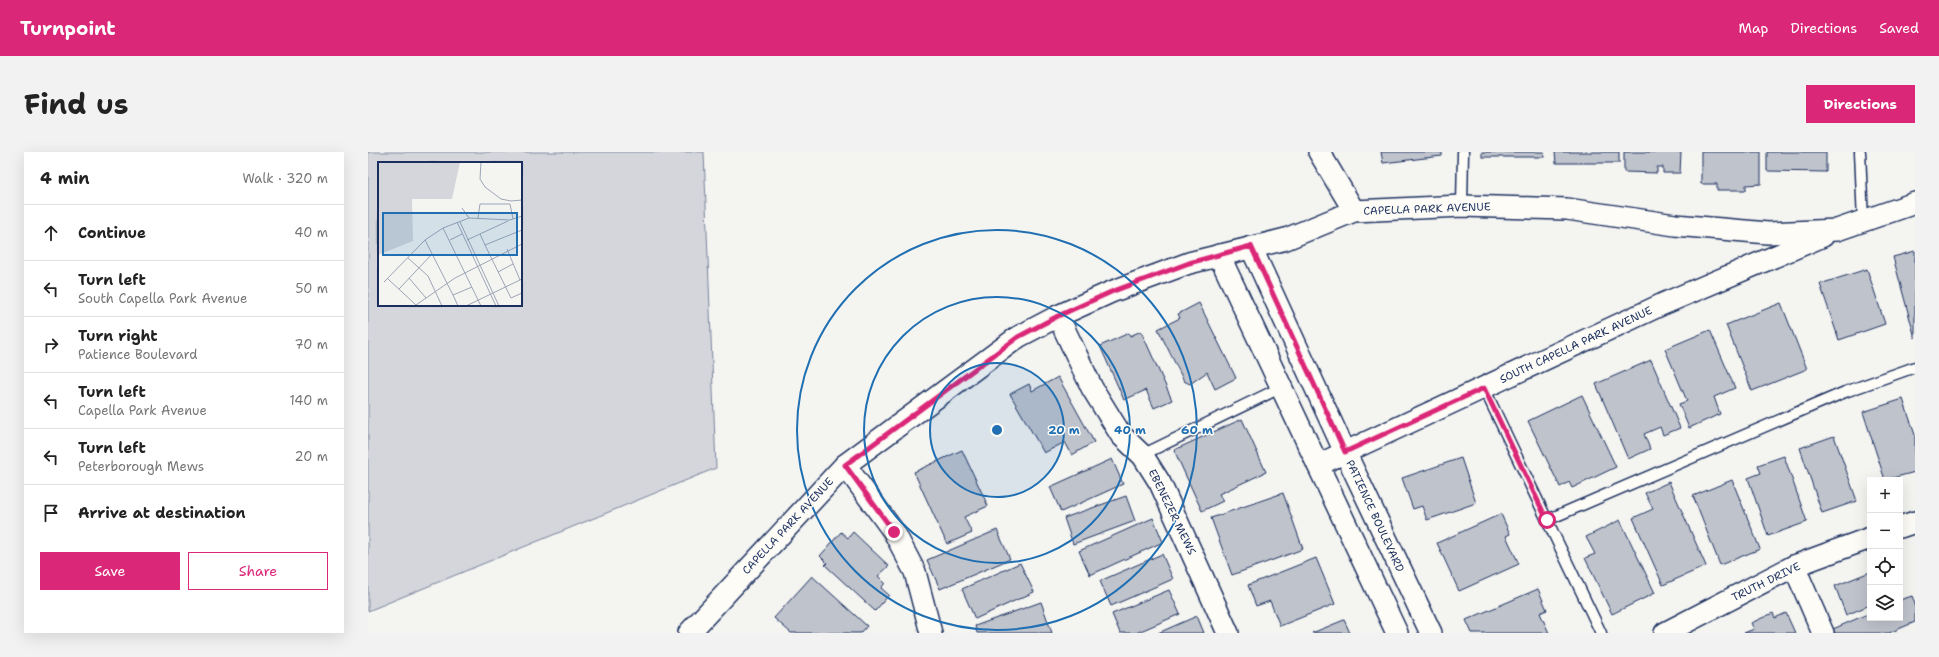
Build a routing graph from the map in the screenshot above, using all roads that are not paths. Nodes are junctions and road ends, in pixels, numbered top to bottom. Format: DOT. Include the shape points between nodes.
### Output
graph roads {
  1 [pos="1319,152"];
  2 [pos="1463,152"];
  3 [pos="1860,152"];
  4 [pos="1915,202"];
  5 [pos="1462,206"];
  6 [pos="1354,211"];
  7 [pos="1863,221"];
  8 [pos="1837,230"];
  9 [pos="1251,246"];
  10 [pos="1219,255"];
  11 [pos="1058,316"];
  12 [pos="1915,367"];
  13 [pos="1282,387"];
  14 [pos="1484,388"];
  15 [pos="1345,452"];
  16 [pos="1142,455"];
  17 [pos="845,465"];
  18 [pos="1318,465"];
  19 [pos="1547,520"];
  20 [pos="1915,522"];
  21 [pos="1903,526"];
  22 [pos="1867,539"];
  23 [pos="1794,566"];
  24 [pos="925,630"];
  25 [pos="689,633"];
  26 [pos="1228,633"];
  27 [pos="1397,633"];
  28 [pos="1431,633"];
  29 [pos="1601,633"];
  30 [pos="1665,633"];
  31 [pos="1823,633"];
  1 -- 6 [label="street"];
  2 -- 5 [label="lane"];
  3 -- 7 [label="lane"];
  4 -- 7 [label="street, CAPELLA PARK AVENUE"];
  5 -- 6 [label="street, CAPELLA PARK AVENUE"];
  5 -- 8 [label="street, CAPELLA PARK AVENUE" via="1567,209 1674,226 1768,233"];
  6 -- 9 [label="street, CAPELLA PARK AVENUE" via="1286,239"];
  7 -- 8 [label="street, CAPELLA PARK AVENUE"];
  8 -- 14 [label="street, SOUTH CAPELLA PARK AVENUE" via="1718,279"];
  9 -- 10 [label="street, CAPELLA PARK AVENUE"];
  9 -- 15 [label="street, PATIENCE BOULEVARD"];
  10 -- 11 [label="street, CAPELLA PARK AVENUE" via="1182,265 1111,292"];
  10 -- 13 [label="street"];
  11 -- 16 [label="street, EBENEZER MEWS" via="1092,388 1121,435"];
  11 -- 17 [label="street, CAPELLA PARK AVENUE" via="1018,337"];
  12 -- 19 [label="lane" via="1845,392"];
  13 -- 16 [label="lane"];
  13 -- 18 [label="street"];
  14 -- 15 [label="street, SOUTH CAPELLA PARK AVENUE"];
  14 -- 19 [label="lane"];
  15 -- 18 [label="street, SOUTH CAPELLA PARK AVENUE"];
  15 -- 28 [label="street, PATIENCE BOULEVARD"];
  16 -- 26 [label="street, EBENEZER MEWS" via="1160,483"];
  17 -- 24 [label="street" via="894,532 914,572"];
  17 -- 25 [label="street, CAPELLA PARK AVENUE"];
  18 -- 27 [label="street"];
  19 -- 29 [label="lane"];
  20 -- 21 [label="street"];
  22 -- 23 [label="street, TRUTH DRIVE"];
  23 -- 30 [label="street, TRUTH DRIVE"];
  23 -- 31 [label="street"];
}
